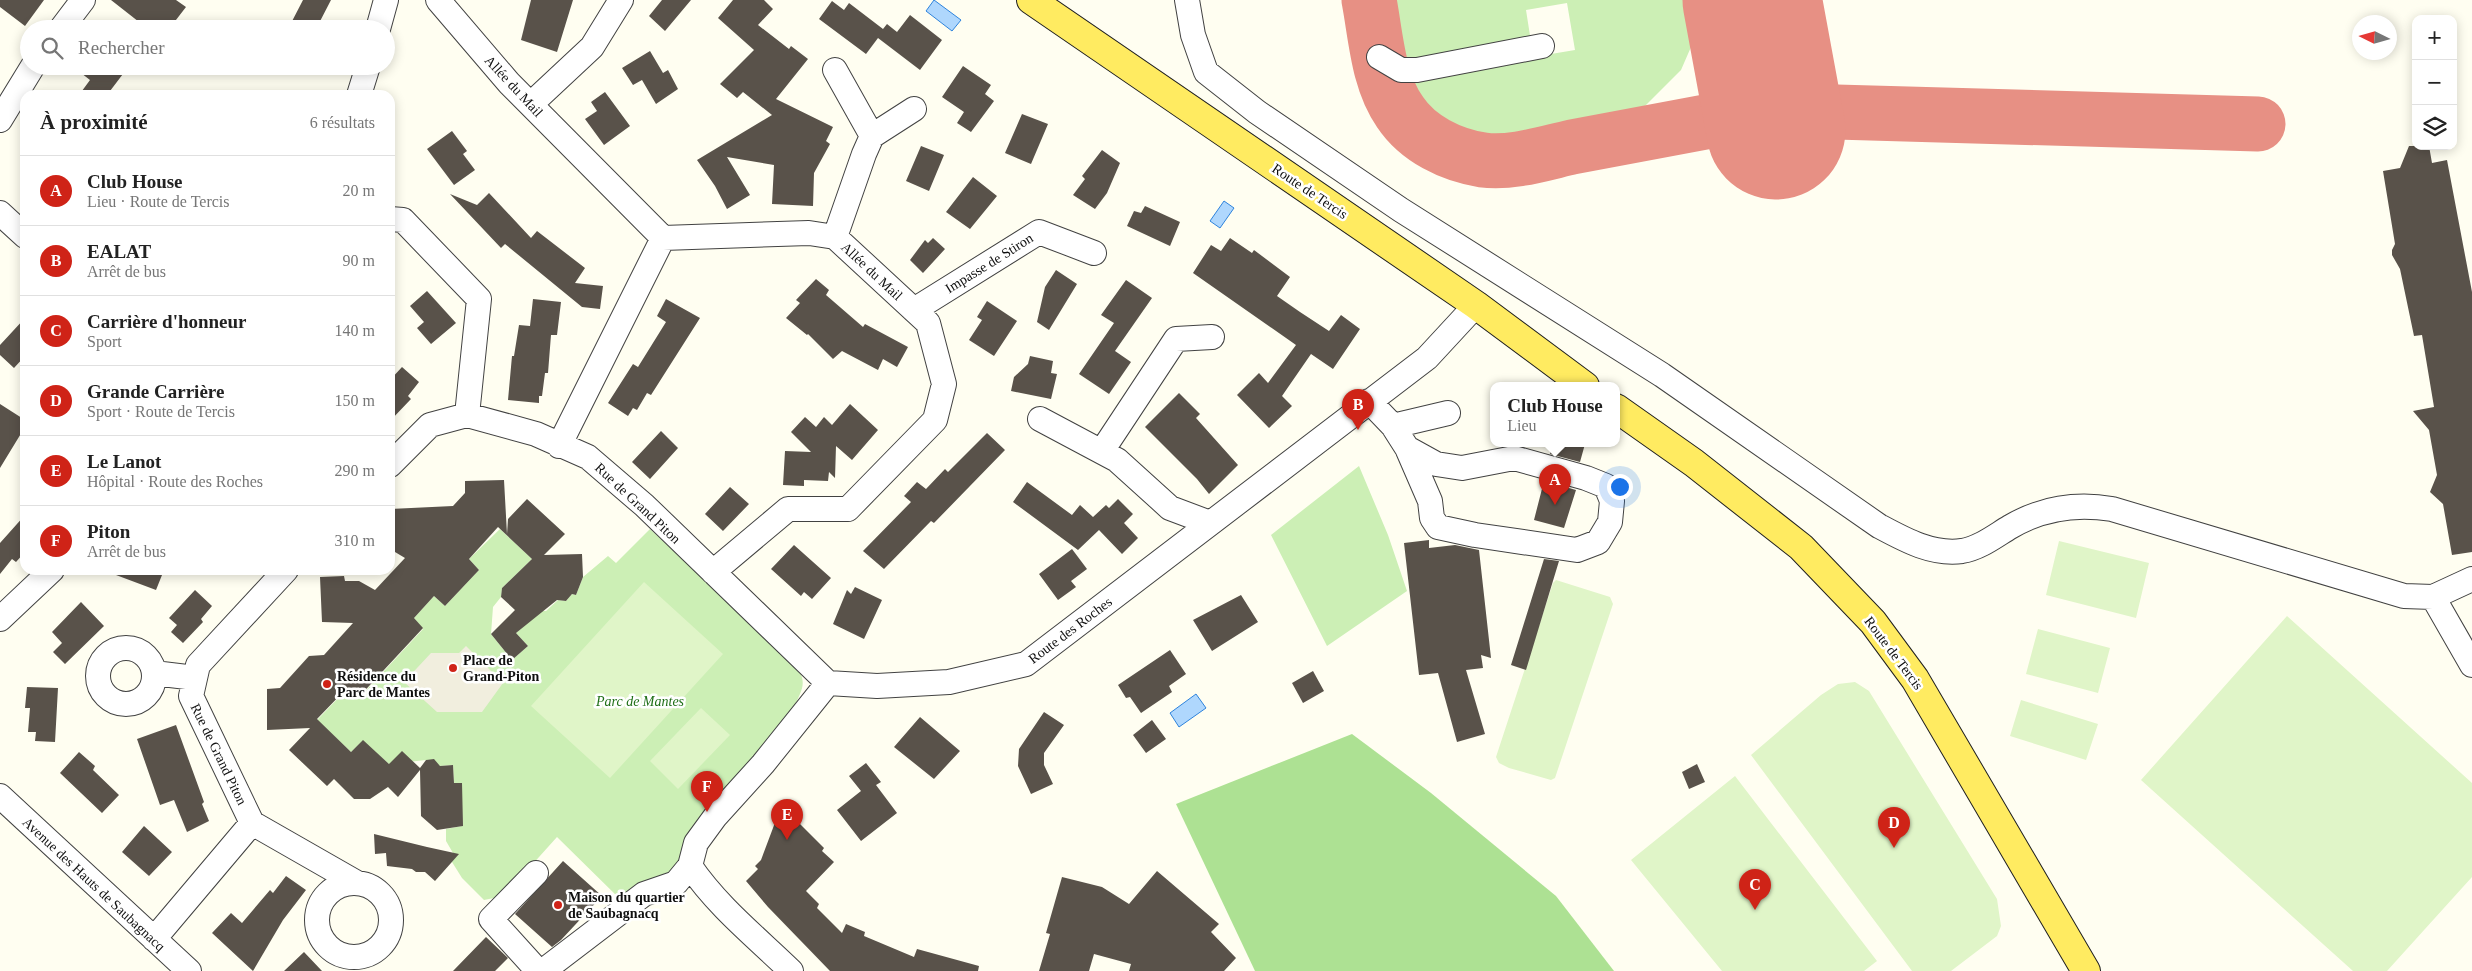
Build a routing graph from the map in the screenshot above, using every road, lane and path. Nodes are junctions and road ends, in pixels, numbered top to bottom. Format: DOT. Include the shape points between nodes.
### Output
graph roads {
  1 [pos="82,0"];
  2 [pos="386,0"];
  3 [pos="438,0"];
  4 [pos="621,0"];
  5 [pos="1032,0"];
  6 [pos="1187,0"];
  7 [pos="68,20"];
  8 [pos="380,20"];
  9 [pos="1542,46"];
  10 [pos="1379,57"];
  11 [pos="835,70"];
  12 [pos="28,75"];
  13 [pos="365,75"];
  14 [pos="361,90"];
  15 [pos="531,104"];
  16 [pos="914,109"];
  17 [pos="0,120"];
  18 [pos="872,136"];
  19 [pos="0,213"];
  20 [pos="396,219"];
  21 [pos="20,231"];
  22 [pos="835,237"];
  23 [pos="662,238"];
  24 [pos="1094,253"];
  25 [pos="1476,305"];
  26 [pos="914,310"];
  27 [pos="1212,337"];
  28 [pos="1581,382"];
  29 [pos="1370,401"];
  30 [pos="1620,411"];
  31 [pos="1448,413"];
  32 [pos="466,415"];
  33 [pos="1040,419"];
  34 [pos="1393,426"];
  35 [pos="559,446"];
  36 [pos="1406,448"];
  37 [pos="1102,450"];
  38 [pos="395,460"];
  39 [pos="1210,523"];
  40 [pos="713,572"];
  41 [pos="46,575"];
  42 [pos="281,575"];
  43 [pos="2472,579"];
  44 [pos="2433,597"];
  45 [pos="3,611"];
  46 [pos="2461,629"];
  47 [pos="2472,665"];
  48 [pos="154,673"];
  49 [pos="195,678"];
  50 [pos="828,683"];
  51 [pos="0,796"];
  52 [pos="252,823"];
  53 [pos="690,866"];
  54 [pos="536,873"];
  55 [pos="357,882"];
  56 [pos="154,939"];
  57 [pos="189,971"];
  58 [pos="538,971"];
  59 [pos="542,971"];
  60 [pos="792,971"];
  61 [pos="2086,971"];
  1 -- 7 [label="street"];
  2 -- 8 [label="street"];
  3 -- 15 [label="street, Allée du Mail"];
  4 -- 15 [label="street" via="592,47"];
  5 -- 25 [label="main road, Route de Tercis"];
  6 -- 44 [label="street" via="1193,35 1206,72 1256,112 1401,210 1662,375 1879,526 1911,544 1936,550 1962,551 1984,543 2038,513 2090,505 2404,596"];
  9 -- 10 [label="street" via="1417,70 1401,70"];
  11 -- 18 [label="street"];
  12 -- 17 [label="street"];
  13 -- 14 [label="street"];
  15 -- 23 [label="street, Allée du Mail"];
  16 -- 18 [label="street"];
  18 -- 22 [label="street"];
  19 -- 21 [label="street"];
  20 -- 32 [label="street" via="479,299"];
  22 -- 23 [label="street, Allée du Mail" via="810,233"];
  22 -- 26 [label="street, Allée du Mail"];
  23 -- 35 [label="street"];
  24 -- 26 [label="street, Impasse de Stiron" via="1039,232"];
  25 -- 28 [label="main road, Route de Tercis"];
  25 -- 29 [label="street, Route des Roches" via="1427,358"];
  26 -- 40 [label="street, Allée du Mail" via="928,323 944,384 935,420 848,509 788,509"];
  27 -- 37 [label="street" via="1176,339"];
  29 -- 34 [label="street"];
  29 -- 39 [label="street, Route des Roches"];
  30 -- 61 [label="main road, Route de Tercis" via="1801,547 1873,622 1915,679"];
  31 -- 34 [label="street"];
  32 -- 35 [label="street, Rue de Grand Piton" via="536,434"];
  32 -- 38 [label="street" via="430,425"];
  33 -- 37 [label="street"];
  34 -- 36 [label="street"];
  35 -- 40 [label="street, Rue de Grand Piton" via="588,457 644,505"];
  36 -- 36 [label="street" via="1436,464 1462,468 1514,458 1586,478 1606,486 1612,501 1610,522 1598,542 1577,550 1475,536 1438,527"];
  37 -- 39 [label="street" via="1170,508"];
  39 -- 50 [label="street, Route des Roches" via="1026,664 949,682 877,686"];
  40 -- 50 [label="street, Rue de Grand Piton"];
  41 -- 45 [label="street"];
  42 -- 49 [label="street, Rue de Grand Piton" via="198,665"];
  43 -- 44 [label="street"];
  44 -- 46 [label="street"];
  46 -- 47 [label="street"];
  48 -- 49 [label="street"];
  49 -- 52 [label="street, Rue de Grand Piton" via="191,696"];
  50 -- 53 [label="street" via="763,764 715,817 696,844"];
  51 -- 56 [label="street, Avenue des Hauts de Saubagnacq"];
  52 -- 55 [label="street"];
  52 -- 56 [label="street"];
  53 -- 59 [label="street" via="676,882 644,894"];
  53 -- 60 [label="street" via="733,918"];
  54 -- 58 [label="street" via="491,919"];
  56 -- 57 [label="street, Avenue des Hauts de Saubagnacq"];
}
